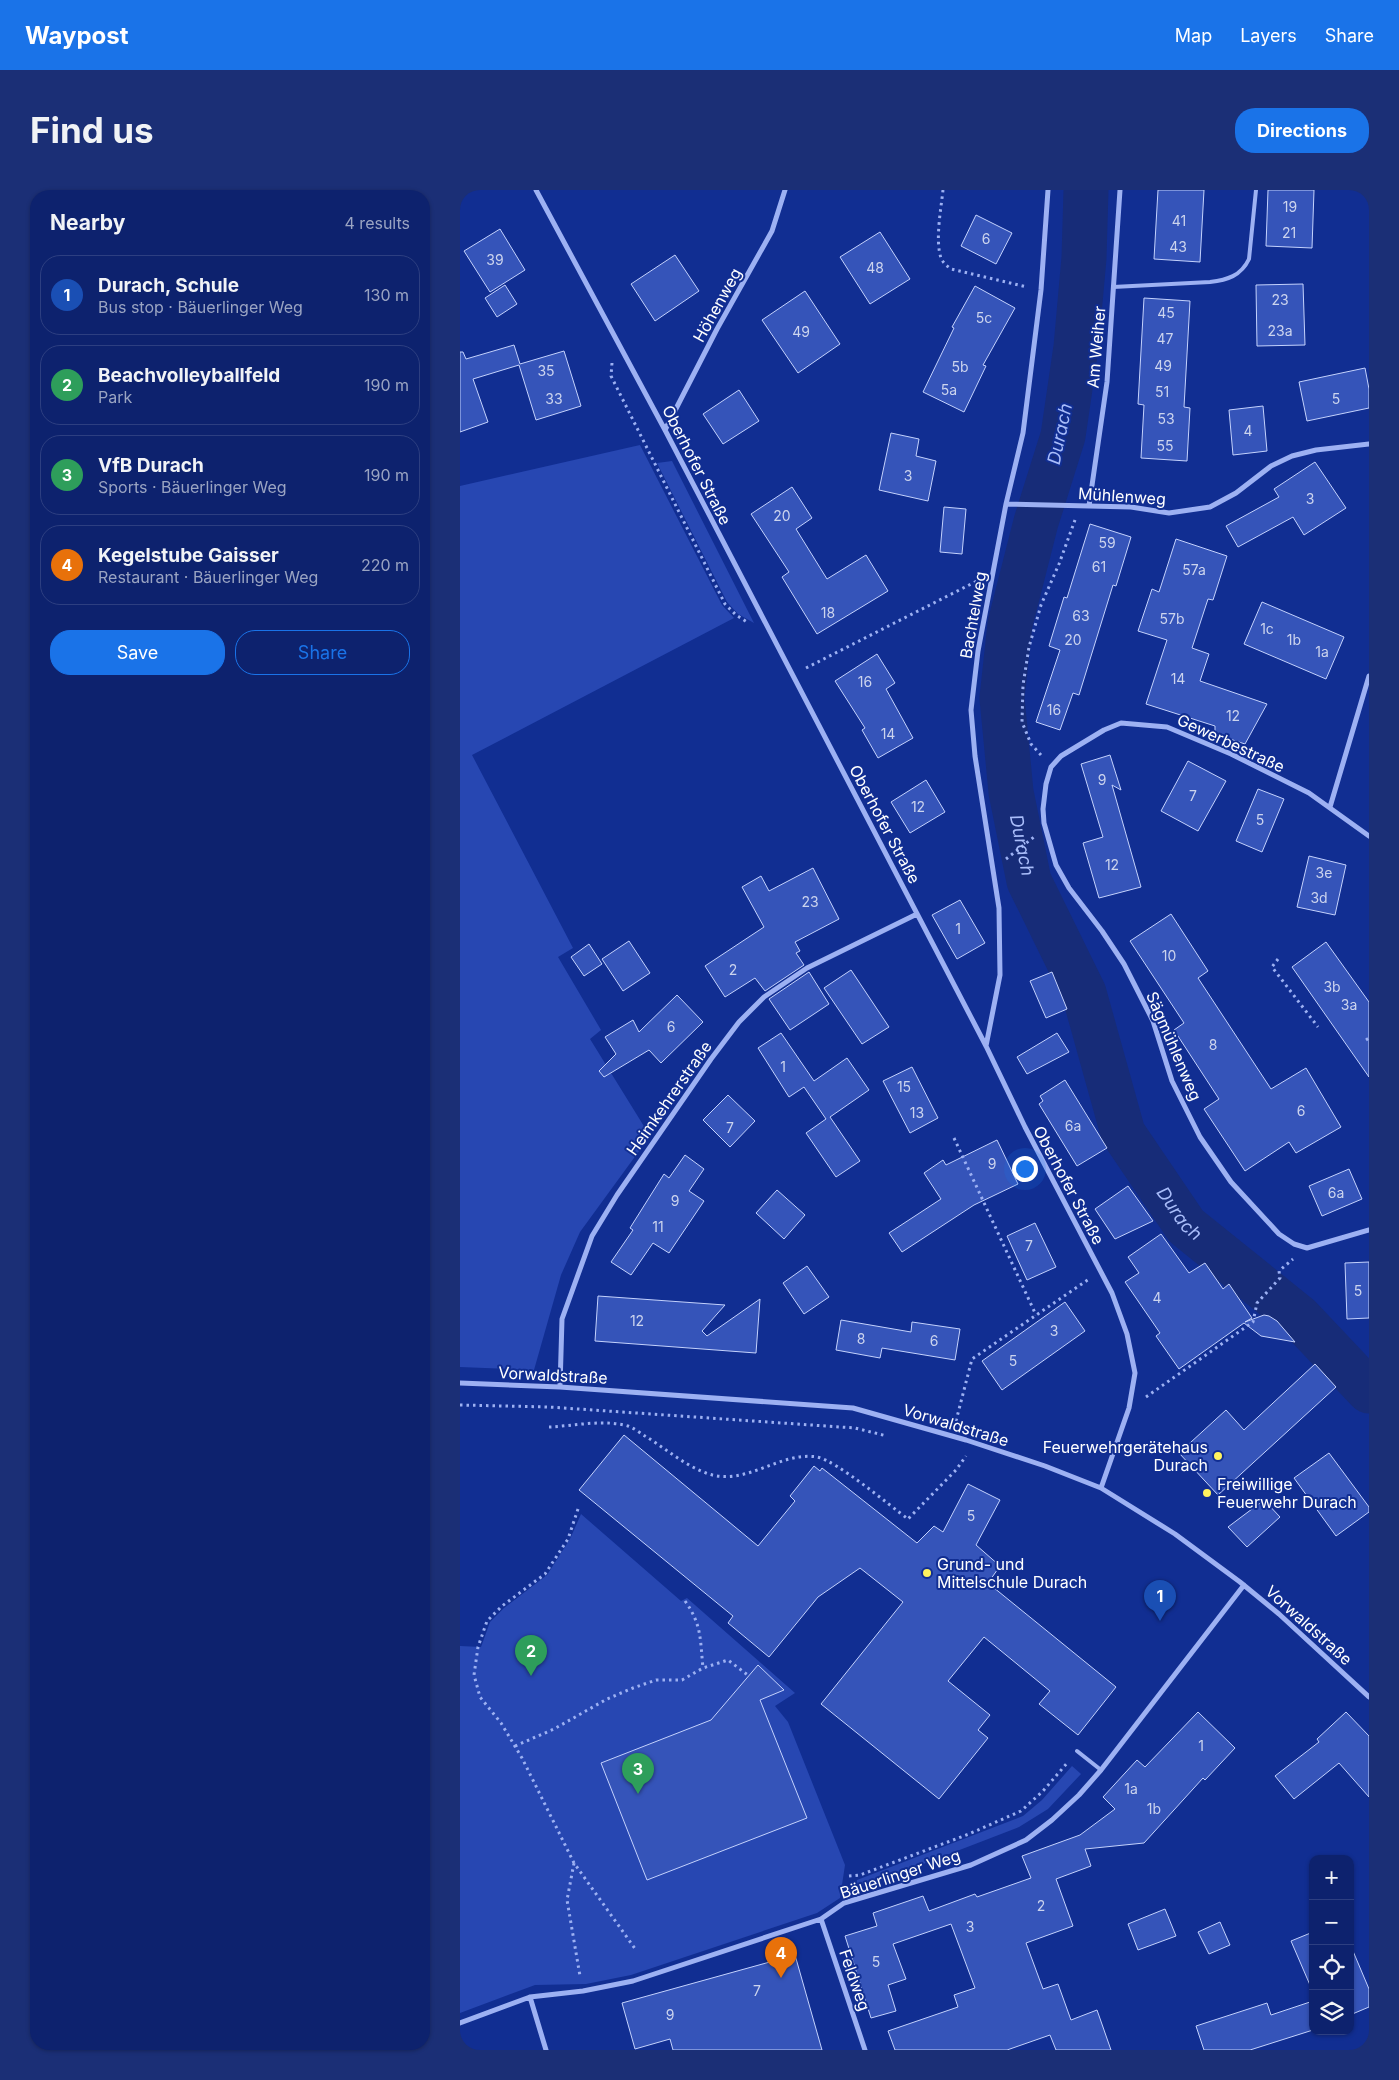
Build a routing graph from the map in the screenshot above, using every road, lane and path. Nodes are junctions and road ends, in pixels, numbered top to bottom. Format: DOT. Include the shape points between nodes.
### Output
graph roads {
  1 [pos="536,190"];
  2 [pos="785,190"];
  3 [pos="943,190"];
  4 [pos="1048,190"];
  5 [pos="1120,190"];
  6 [pos="1256,190"];
  7 [pos="1114,287"];
  8 [pos="1040,290"];
  9 [pos="614,334"];
  10 [pos="665,430"];
  11 [pos="1369,444"];
  12 [pos="1006,504"];
  13 [pos="1076,505"];
  14 [pos="1089,506"];
  15 [pos="993,573"];
  16 [pos="773,638"];
  17 [pos="792,675"];
  18 [pos="1369,676"];
  19 [pos="1051,767"];
  20 [pos="1330,807"];
  21 [pos="1369,836"];
  22 [pos="1030,839"];
  23 [pos="994,868"];
  24 [pos="917,914"];
  25 [pos="1278,959"];
  26 [pos="1318,1028"];
  27 [pos="986,1046"];
  28 [pos="954,1138"];
  29 [pos="1369,1230"];
  30 [pos="1307,1248"];
  31 [pos="1100,1271"];
  32 [pos="1036,1315"];
  33 [pos="460,1383"];
  34 [pos="560,1387"];
  35 [pos="460,1405"];
  36 [pos="1129,1408"];
  37 [pos="548,1427"];
  38 [pos="952,1436"];
  39 [pos="894,1438"];
  40 [pos="974,1443"];
  41 [pos="1101,1488"];
  42 [pos="578,1509"];
  43 [pos="1244,1585"];
  44 [pos="685,1601"];
  45 [pos="702,1668"];
  46 [pos="749,1676"];
  47 [pos="1369,1697"];
  48 [pos="515,1746"];
  49 [pos="1077,1751"];
  50 [pos="1100,1770"];
  51 [pos="574,1862"];
  52 [pos="849,1876"];
  53 [pos="821,1919"];
  54 [pos="636,1950"];
  55 [pos="583,1992"];
  56 [pos="530,1997"];
  57 [pos="460,2023"];
  58 [pos="546,2050"];
  59 [pos="865,2050"];
  1 -- 9 [label="street, Oberhofer Straße"];
  2 -- 10 [label="street, Höhenweg" via="772,231"];
  3 -- 8 [label="path" via="939,246 945,265"];
  4 -- 8 [label="street, Bachtelweg"];
  5 -- 7 [label="street, Am Weiher"];
  6 -- 7 [label="lane" via="1249,259 1236,275 1224,281"];
  7 -- 14 [label="street, Am Weiher" via="1107,382"];
  8 -- 12 [label="street, Bachtelweg" via="1023,433"];
  9 -- 10 [label="street, Oberhofer Straße"];
  9 -- 16 [label="path" via="611,376 725,604 736,615"];
  10 -- 16 [label="street, Oberhofer Straße"];
  11 -- 14 [label="street, Mühlenweg" via="1292,456 1271,466 1236,494 1210,507 1169,513 1131,506"];
  12 -- 13 [label="street, Mühlenweg"];
  12 -- 15 [label="street, Bachtelweg"];
  13 -- 14 [label="street, Mühlenweg"];
  13 -- 19 [label="path" via="1062,556 1041,605 1023,685 1022,722 1031,744"];
  15 -- 17 [label="path"];
  15 -- 23 [label="street, Bachtelweg" via="971,710 975,756"];
  16 -- 17 [label="street, Oberhofer Straße"];
  17 -- 24 [label="street, Oberhofer Straße"];
  18 -- 20 [label="street"];
  19 -- 20 [label="street, Gewerbestraße" via="1061,756 1121,723 1167,727 1231,754"];
  19 -- 30 [label="street, Sägmühlenweg" via="1046,784 1044,816 1056,866 1124,964 1152,1021 1172,1081 1200,1137 1231,1182 1259,1214 1279,1234"];
  20 -- 21 [label="street, Gewerbestraße"];
  22 -- 23 [label="path"];
  23 -- 27 [label="street, Bachtelweg" via="999,908 1000,975"];
  24 -- 27 [label="street, Oberhofer Straße"];
  24 -- 34 [label="street, Heimkehrerstraße" via="807,968 764,997 739,1022 711,1059 592,1236 562,1319"];
  25 -- 26 [label="path" via="1272,967"];
  27 -- 31 [label="street, Oberhofer Straße"];
  28 -- 32 [label="path"];
  29 -- 30 [label="street"];
  30 -- 36 [label="path" via="1279,1271 1280,1278 1257,1303 1253,1322"];
  31 -- 32 [label="path"];
  31 -- 36 [label="street, Oberhofer Straße" via="1112,1293 1131,1354 1135,1373"];
  32 -- 38 [label="path" via="972,1358"];
  33 -- 34 [label="street, Vorwaldstraße"];
  34 -- 38 [label="street, Vorwaldstraße" via="854,1408"];
  35 -- 39 [label="path" via="855,1428"];
  36 -- 41 [label="street, Oberhofer Straße"];
  37 -- 40 [label="path" via="629,1426 707,1474 730,1478 806,1456 820,1458 908,1519 956,1470"];
  38 -- 40 [label="street, Vorwaldstraße"];
  40 -- 41 [label="street, Vorwaldstraße"];
  41 -- 43 [label="street, Vorwaldstraße" via="1175,1534"];
  42 -- 48 [label="path" via="568,1538 545,1574 502,1606 487,1622 478,1647 474,1675 480,1697"];
  43 -- 47 [label="street, Vorwaldstraße"];
  43 -- 50 [label="street, Bäuerlinger Weg"];
  44 -- 45 [label="path" via="696,1616"];
  45 -- 46 [label="path" via="728,1660"];
  45 -- 48 [label="path" via="682,1680 656,1680 633,1688"];
  48 -- 51 [label="path"];
  49 -- 50 [label="lane"];
  49 -- 52 [label="path" via="1021,1811 869,1872"];
  50 -- 53 [label="street, Bäuerlinger Weg" via="1079,1795 1026,1840 971,1865 844,1903"];
  51 -- 54 [label="path"];
  51 -- 55 [label="path" via="567,1900"];
  53 -- 55 [label="street, Bäuerlinger Weg" via="633,1981"];
  53 -- 59 [label="street, Feldweg"];
  55 -- 56 [label="street, Bäuerlinger Weg"];
  56 -- 57 [label="street, Bäuerlinger Weg"];
  56 -- 58 [label="street"];
}
